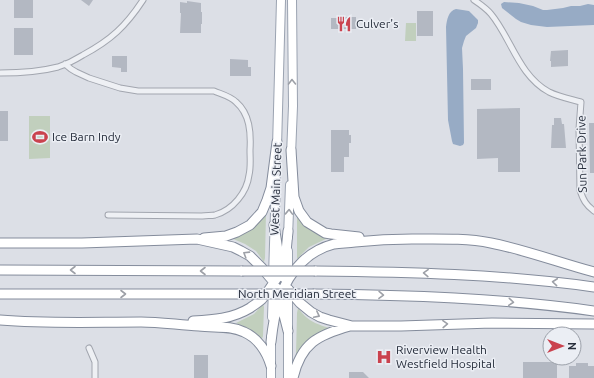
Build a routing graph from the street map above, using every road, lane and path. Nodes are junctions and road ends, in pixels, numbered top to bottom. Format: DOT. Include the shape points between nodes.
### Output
graph roads {
  1 [pos="143,0"];
  2 [pos="281,0"];
  3 [pos="292,0"];
  4 [pos="474,0"];
  5 [pos="65,64"];
  6 [pos="0,73"];
  7 [pos="277,142"];
  8 [pos="291,150"];
  9 [pos="594,211"];
  10 [pos="108,215"];
  11 [pos="274,226"];
  12 [pos="288,231"];
  13 [pos="197,239"];
  14 [pos="383,240"];
  15 [pos="0,243"];
  16 [pos="0,270"];
  17 [pos="281,270"];
  18 [pos="594,272"];
  19 [pos="273,283"];
  20 [pos="287,284"];
  21 [pos="594,287"];
  22 [pos="0,294"];
  23 [pos="280,297"];
  24 [pos="594,311"];
  25 [pos="0,320"];
  26 [pos="168,324"];
  27 [pos="594,324"];
  28 [pos="352,326"];
  29 [pos="288,331"];
  30 [pos="271,342"];
  31 [pos="89,348"];
  32 [pos="271,366"];
  33 [pos="95,378"];
  34 [pos="271,378"];
  35 [pos="288,378"];
  36 [pos="293,378"];
  1 -- 5 [label="street" via="129,20 113,36"];
  2 -- 7 [label="main road, West Main Street"];
  8 -- 3 [label="main road, West Main Street, one-way"];
  4 -- 9 [label="street, Sun Park Drive" via="499,24 525,71 533,80 549,92 582,102 579,129 580,190 588,207"];
  5 -- 6 [label="street" via="34,72"];
  5 -- 10 [label="street" via="89,78 120,88 138,91 214,91 236,101 248,119 251,139 250,174 243,194 224,212 202,216"];
  7 -- 11 [label="main road, West Main Street"];
  7 -- 13 [label="highway" via="271,188 262,212 250,225 232,234"];
  12 -- 8 [label="main road, West Main Street, one-way"];
  8 -- 14 [label="highway" via="294,197 307,222 320,231 331,234"];
  11 -- 17 [label="highway"];
  11 -- 19 [label="main road, West Main Street"];
  12 -- 17 [label="highway"];
  12 -- 20 [label="main road, West Main Street"];
  13 -- 15 [label="highway"];
  19 -- 13 [label="highway, one-way" via="257,262 246,253 233,247"];
  14 -- 18 [label="highway" via="480,241"];
  14 -- 20 [label="highway" via="328,246 301,262"];
  21 -- 16 [label="highway, North Meridian Street, one-way, bridge" via="456,274 395,272"];
  17 -- 19 [label="highway"];
  17 -- 20 [label="highway"];
  19 -- 23 [label="highway"];
  19 -- 26 [label="highway" via="261,300 237,315 216,320"];
  19 -- 30 [label="main road, West Main Street"];
  20 -- 23 [label="highway"];
  20 -- 28 [label="highway, one-way" via="303,306 311,312"];
  20 -- 29 [label="main road, West Main Street"];
  22 -- 24 [label="highway, North Meridian Street, one-way, bridge" via="397,295 527,303"];
  23 -- 29 [label="highway"];
  23 -- 30 [label="highway"];
  25 -- 26 [label="highway"];
  26 -- 32 [label="highway" via="229,327 244,332 260,345 269,357"];
  28 -- 27 [label="highway, one-way"];
  28 -- 36 [label="highway" via="332,331 312,343 302,354"];
  29 -- 35 [label="main road, West Main Street"];
  30 -- 32 [label="main road, West Main Street"];
  31 -- 33 [label="street" via="94,362"];
  32 -- 34 [label="main road, West Main Street"];
}
